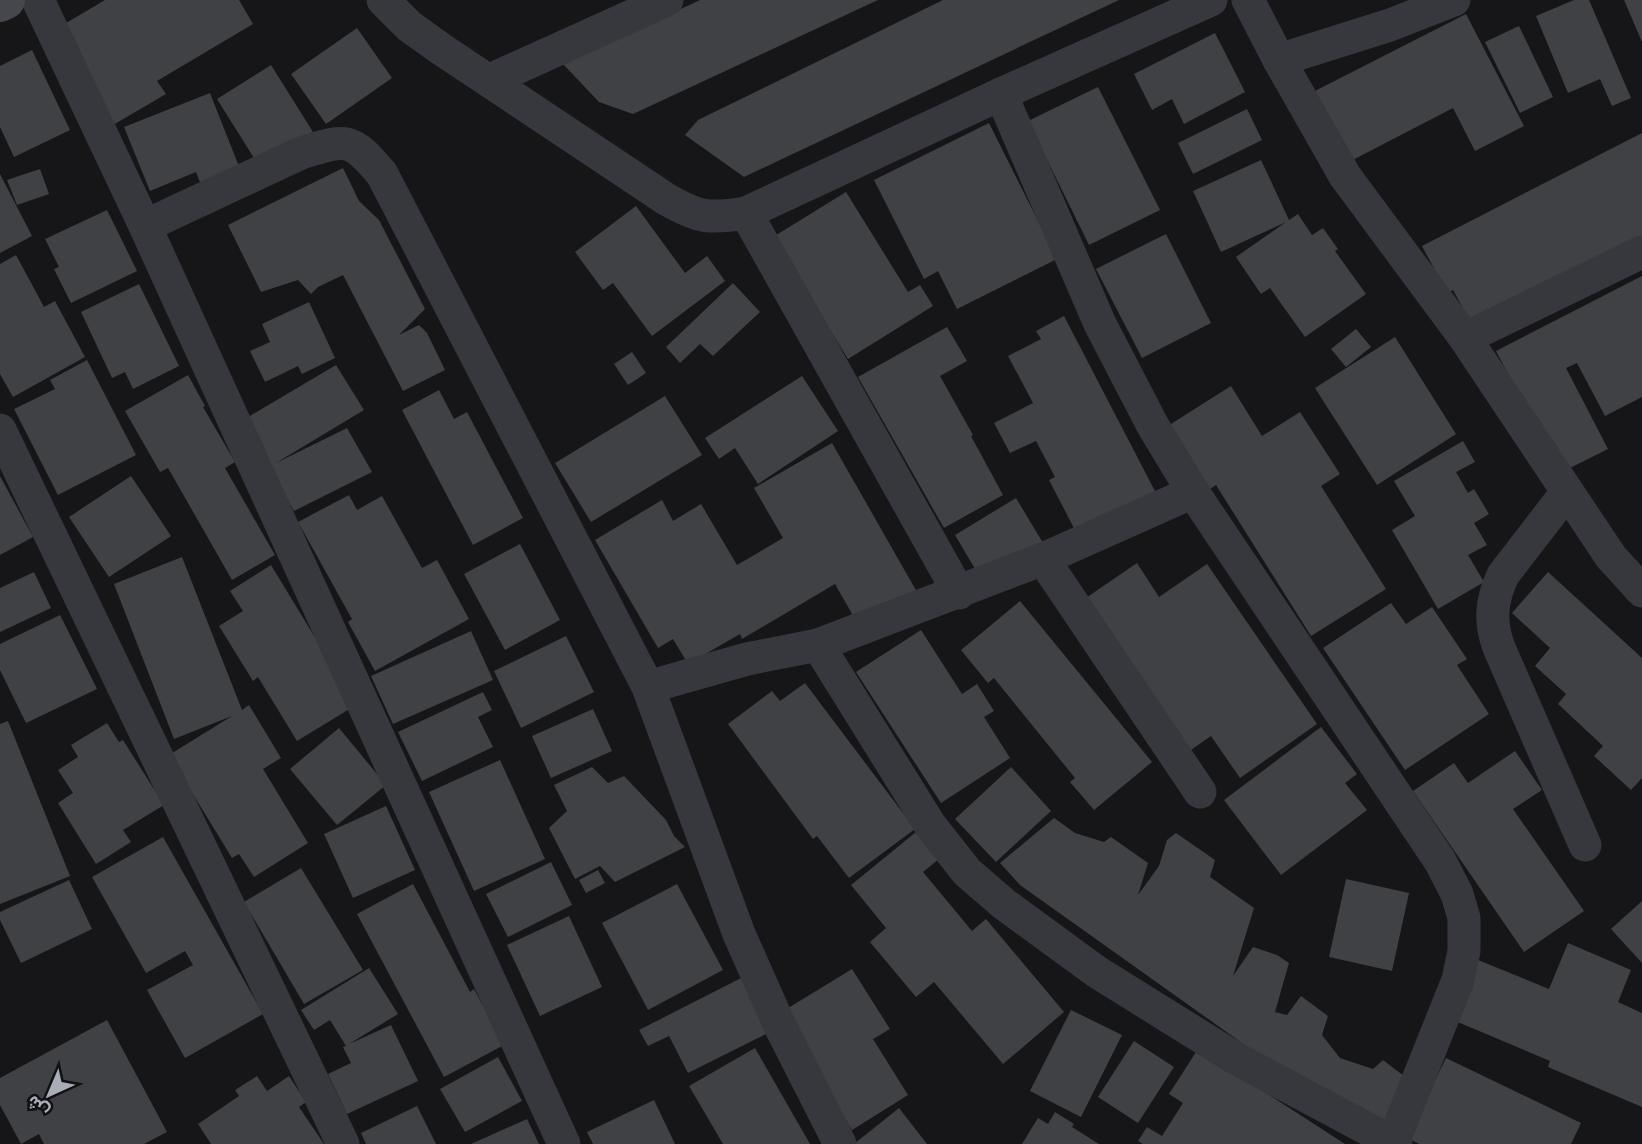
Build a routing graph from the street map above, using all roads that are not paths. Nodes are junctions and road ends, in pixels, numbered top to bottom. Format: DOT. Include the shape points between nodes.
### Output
graph roads {
  1 [pos="6,0"];
  2 [pos="38,0"];
  3 [pos="383,0"];
  4 [pos="667,0"];
  5 [pos="1211,0"];
  6 [pos="1248,0"];
  7 [pos="1454,0"];
  8 [pos="0,3"];
  9 [pos="1279,60"];
  10 [pos="491,80"];
  11 [pos="1001,94"];
  12 [pos="746,213"];
  13 [pos="145,226"];
  14 [pos="1642,252"];
  15 [pos="1465,338"];
  16 [pos="0,430"];
  17 [pos="1193,492"];
  18 [pos="1567,492"];
  19 [pos="1043,559"];
  20 [pos="1639,583"];
  21 [pos="959,593"];
  22 [pos="818,645"];
  23 [pos="648,687"];
  24 [pos="1200,792"];
  25 [pos="1585,845"];
  26 [pos="1394,1143"];
  27 [pos="343,1144"];
  28 [pos="564,1144"];
  29 [pos="839,1144"];
  1 -- 8 [label="street"];
  2 -- 13 [label="street"];
  3 -- 10 [label="street" via="409,26"];
  4 -- 10 [label="street"];
  5 -- 11 [label="street"];
  6 -- 9 [label="street"];
  7 -- 9 [label="street"];
  9 -- 15 [label="street" via="1345,176"];
  10 -- 12 [label="street" via="694,215 720,218"];
  11 -- 12 [label="street"];
  11 -- 17 [label="street" via="1111,347"];
  12 -- 21 [label="street"];
  13 -- 23 [label="street" via="301,153 344,142 363,151 398,202"];
  13 -- 28 [label="street"];
  14 -- 15 [label="street"];
  15 -- 18 [label="street"];
  16 -- 27 [label="street"];
  17 -- 19 [label="street"];
  17 -- 26 [label="street" via="1440,861 1457,894 1464,918 1458,981"];
  18 -- 20 [label="street" via="1611,557"];
  18 -- 25 [label="street" via="1503,575 1492,620 1500,650"];
  19 -- 21 [label="street"];
  19 -- 24 [label="street"];
  21 -- 22 [label="street"];
  22 -- 23 [label="street"];
  22 -- 26 [label="street" via="930,825 967,872 1004,904 1097,972 1235,1058"];
  23 -- 29 [label="street" via="739,934"];
}
